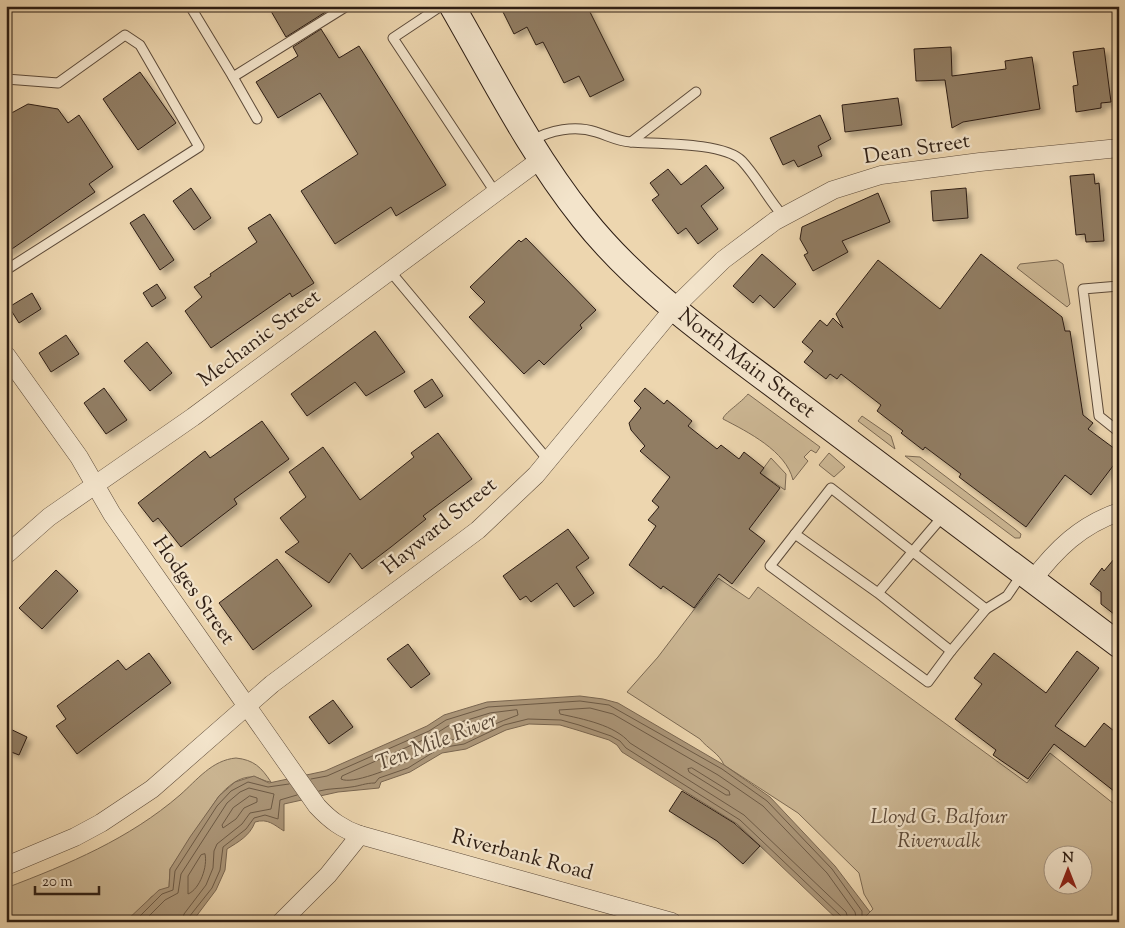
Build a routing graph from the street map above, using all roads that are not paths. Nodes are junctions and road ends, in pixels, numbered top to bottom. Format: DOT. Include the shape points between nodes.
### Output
graph roads {
  1 [pos="190,6"];
  2 [pos="347,6"];
  3 [pos="441,6"];
  4 [pos="452,6"];
  5 [pos="233,77"];
  6 [pos="6,79"];
  7 [pos="696,92"];
  8 [pos="257,119"];
  9 [pos="631,142"];
  10 [pos="1119,148"];
  11 [pos="536,150"];
  12 [pos="495,192"];
  13 [pos="784,216"];
  14 [pos="6,270"];
  15 [pos="390,271"];
  16 [pos="1119,286"];
  17 [pos="674,308"];
  18 [pos="6,355"];
  19 [pos="1119,432"];
  20 [pos="548,460"];
  21 [pos="95,485"];
  22 [pos="1119,512"];
  23 [pos="944,515"];
  24 [pos="795,534"];
  25 [pos="913,552"];
  26 [pos="6,555"];
  27 [pos="1027,577"];
  28 [pos="878,593"];
  29 [pos="986,610"];
  30 [pos="1119,645"];
  31 [pos="951,652"];
  32 [pos="246,707"];
  33 [pos="360,835"];
  34 [pos="6,866"];
  35 [pos="281,922"];
  36 [pos="672,922"];
  1 -- 5 [label="lane"];
  2 -- 5 [label="lane"];
  3 -- 12 [label="lane" via="393,38"];
  4 -- 11 [label="main road, North Main Street"];
  5 -- 8 [label="lane"];
  6 -- 14 [label="lane" via="58,84 125,35 140,45 199,147"];
  7 -- 9 [label="lane"];
  9 -- 11 [label="lane" via="616,141 594,131 567,129 547,132"];
  9 -- 13 [label="lane" via="715,148 728,152 742,160"];
  10 -- 13 [label="street, Dean Street" via="881,175 833,190"];
  11 -- 12 [label="street, Mechanic Street"];
  11 -- 17 [label="main road, North Main Street" via="583,218 624,264"];
  12 -- 15 [label="street, Mechanic Street"];
  13 -- 17 [label="street, Dean Street" via="723,260"];
  15 -- 20 [label="lane"];
  15 -- 21 [label="street, Mechanic Street" via="199,413"];
  16 -- 19 [label="lane" via="1083,289 1099,416"];
  17 -- 20 [label="street, Hayward Street"];
  17 -- 23 [label="main road, North Main Street"];
  18 -- 21 [label="street, Hodges Street" via="79,457"];
  20 -- 32 [label="street, Hayward Street" via="478,530 272,684"];
  21 -- 26 [label="street, Mechanic Street" via="49,517"];
  21 -- 32 [label="street, Hodges Street"];
  22 -- 27 [label="street" via="1078,532"];
  23 -- 25 [label="lane"];
  23 -- 27 [label="main road, North Main Street"];
  24 -- 25 [label="lane" via="831,488"];
  24 -- 28 [label="lane"];
  24 -- 31 [label="lane" via="770,566 928,682"];
  25 -- 28 [label="lane"];
  25 -- 29 [label="lane"];
  27 -- 29 [label="lane"];
  27 -- 30 [label="main road, North Main Street"];
  28 -- 31 [label="lane"];
  29 -- 31 [label="lane"];
  32 -- 33 [label="street, Hodges Street" via="317,806 338,825"];
  32 -- 34 [label="street" via="178,769 125,808 75,837"];
  33 -- 35 [label="street" via="324,879"];
  33 -- 36 [label="street, Riverbank Road"];
}
